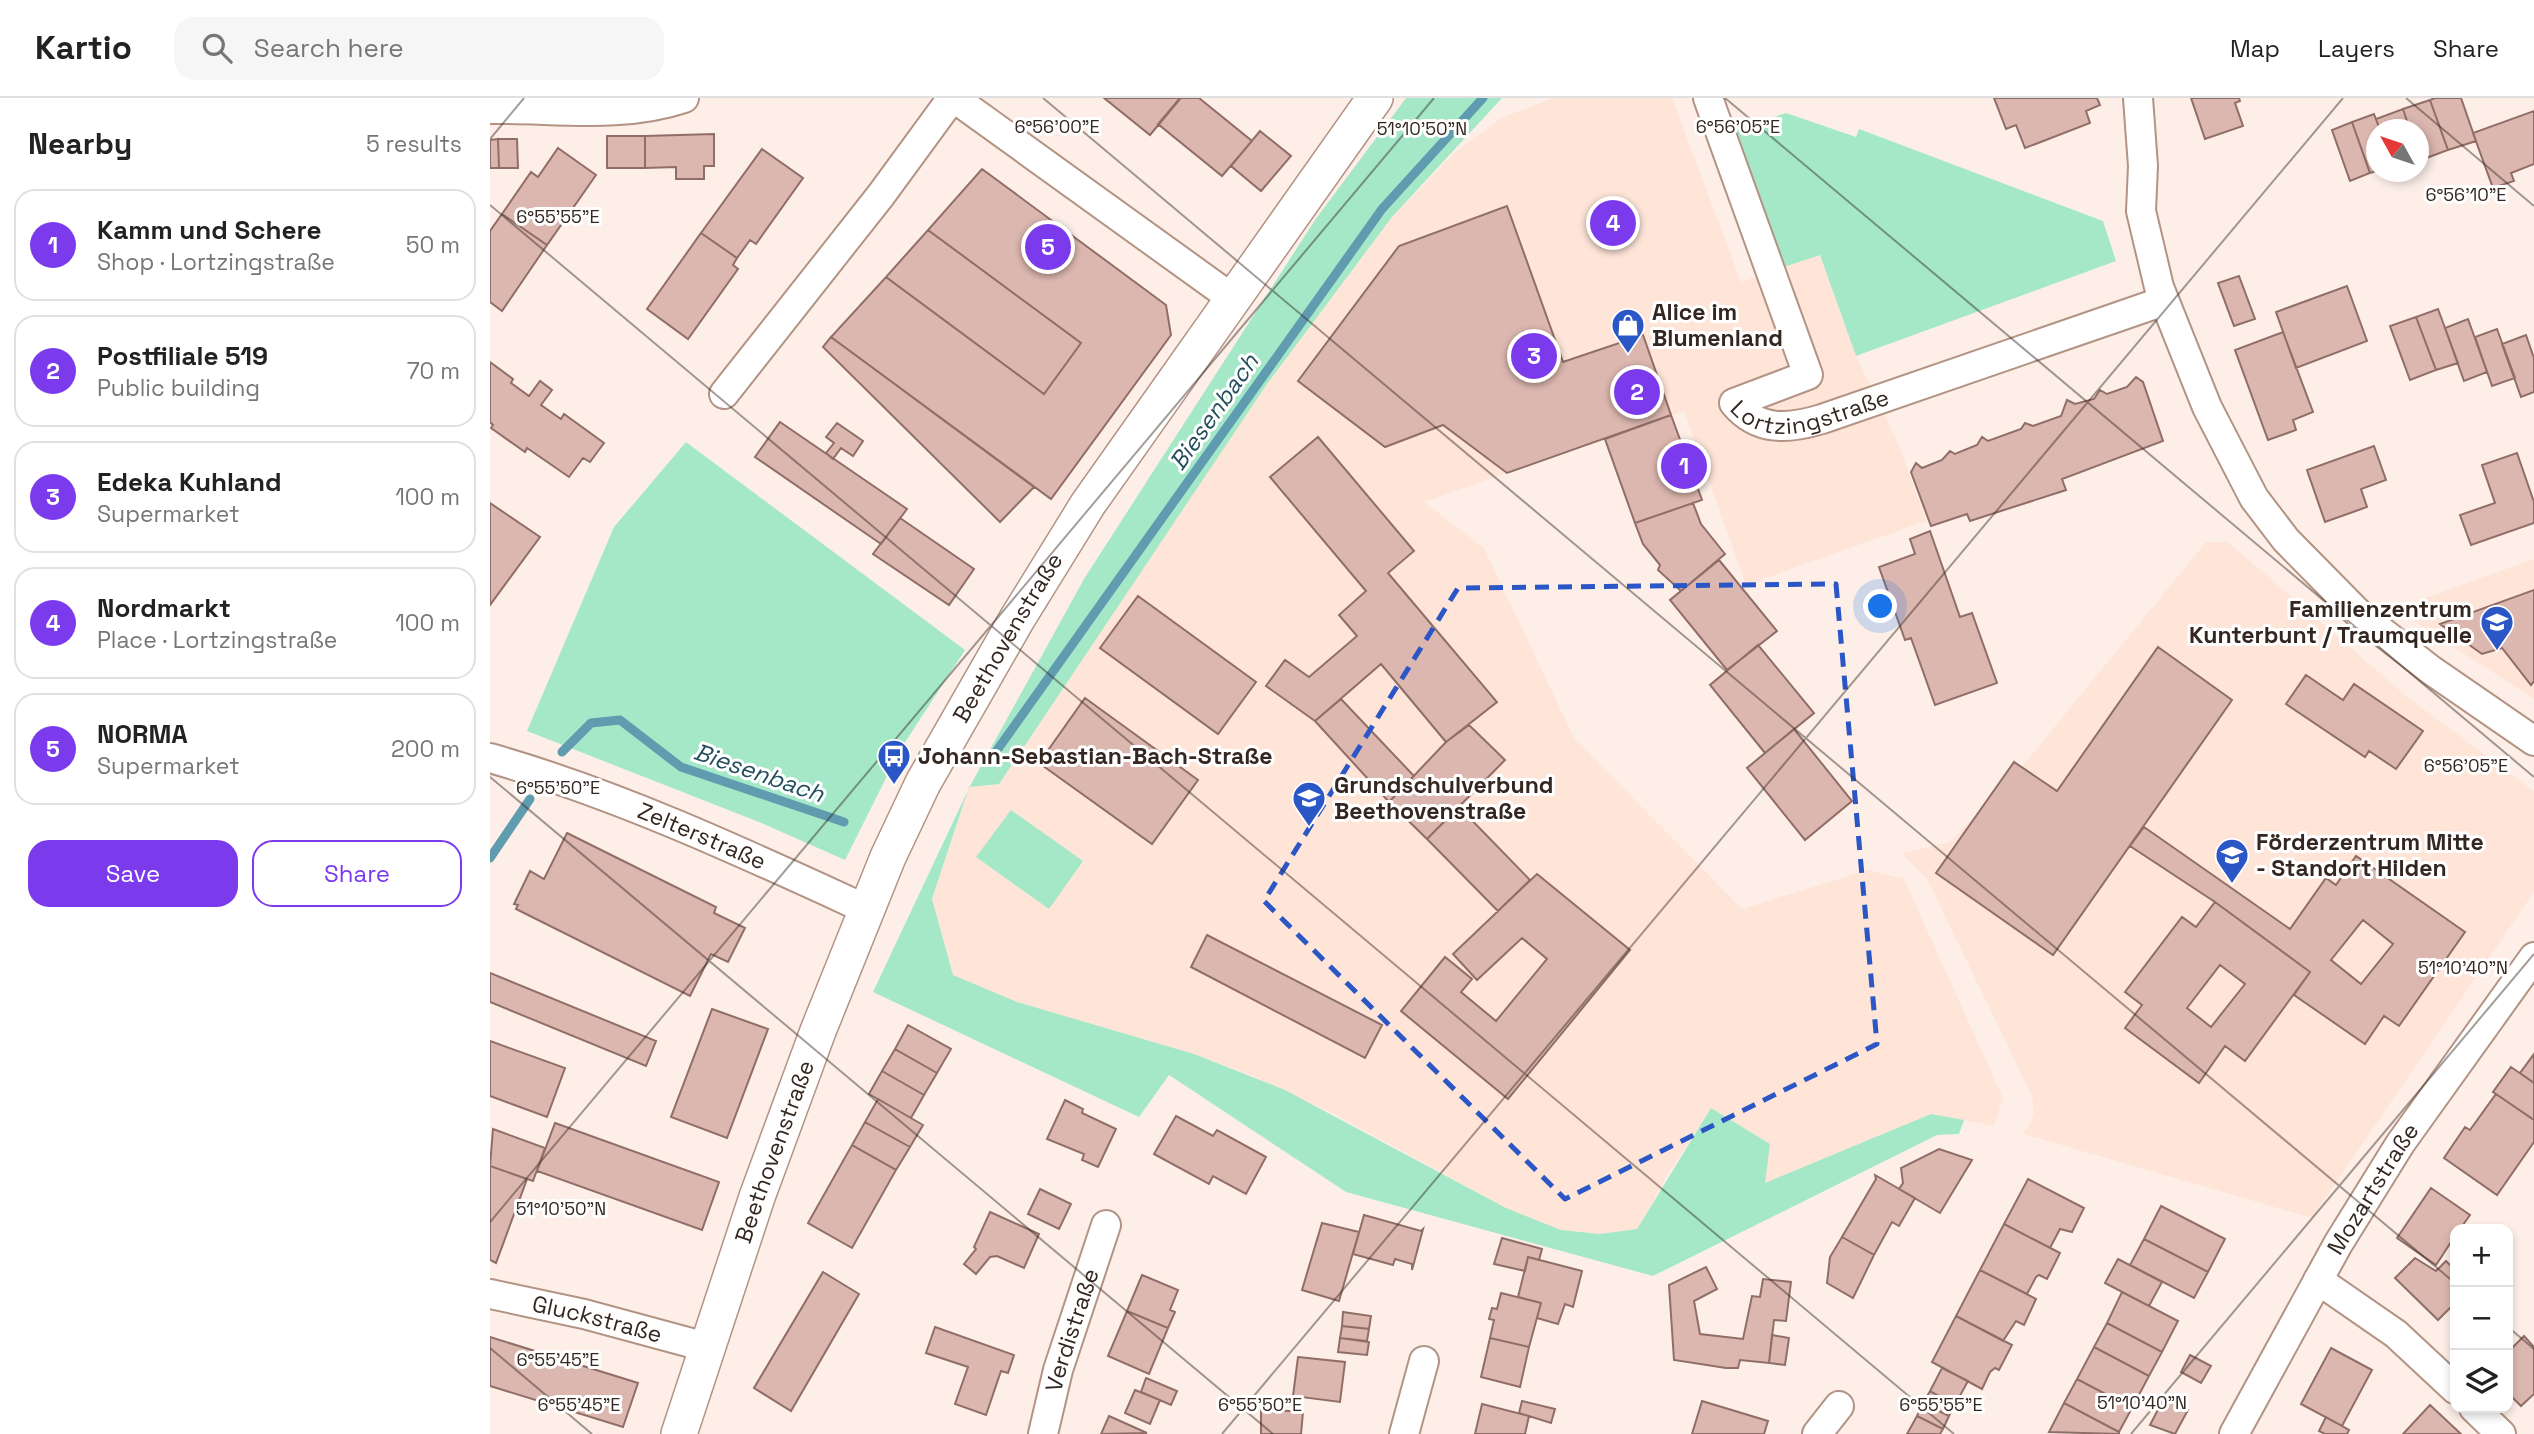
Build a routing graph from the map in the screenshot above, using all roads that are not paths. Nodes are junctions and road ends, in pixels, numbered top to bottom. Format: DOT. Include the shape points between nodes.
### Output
graph roads {
  1 [pos="684,98"];
  2 [pos="953,98"];
  3 [pos="1375,98"];
  4 [pos="1708,98"];
  5 [pos="2138,98"];
  6 [pos="490,109"];
  7 [pos="1233,299"];
  8 [pos="2164,302"];
  9 [pos="724,394"];
  10 [pos="2534,741"];
  11 [pos="490,758"];
  12 [pos="868,910"];
  13 [pos="2534,957"];
  14 [pos="1106,1225"];
  15 [pos="2318,1280"];
  16 [pos="490,1294"];
  17 [pos="705,1347"];
  18 [pos="1424,1361"];
  19 [pos="2450,1384"];
  20 [pos="1839,1406"];
  21 [pos="2479,1413"];
  22 [pos="679,1434"];
  23 [pos="1043,1434"];
  24 [pos="1404,1434"];
  25 [pos="1817,1434"];
  26 [pos="2234,1434"];
  27 [pos="2501,1434"];
  1 -- 6 [label="street" via="623,111"];
  2 -- 7 [label="street"];
  2 -- 9 [label="street"];
  3 -- 7 [label="street, Beethovenstraße"];
  4 -- 8 [label="street, Lortzingstraße" via="1808,375 1734,403 1755,422 1788,426 1822,419"];
  5 -- 8 [label="street" via="2141,211"];
  7 -- 12 [label="street, Beethovenstraße" via="1088,504 1017,619 923,783"];
  8 -- 10 [label="street" via="2233,461 2286,540 2383,634"];
  11 -- 12 [label="street, Zelterstraße" via="537,771 696,834"];
  12 -- 17 [label="street, Beethovenstraße" via="814,1043"];
  13 -- 15 [label="street, Mozartstraße" via="2400,1144"];
  14 -- 23 [label="street, Verdistraße" via="1058,1370"];
  15 -- 19 [label="street" via="2396,1334"];
  15 -- 26 [label="street, Mozartstraße"];
  16 -- 17 [label="street, Gluckstraße"];
  17 -- 22 [label="street, Beethovenstraße"];
  18 -- 24 [label="street"];
  20 -- 25 [label="street"];
  21 -- 27 [label="street"];
}
